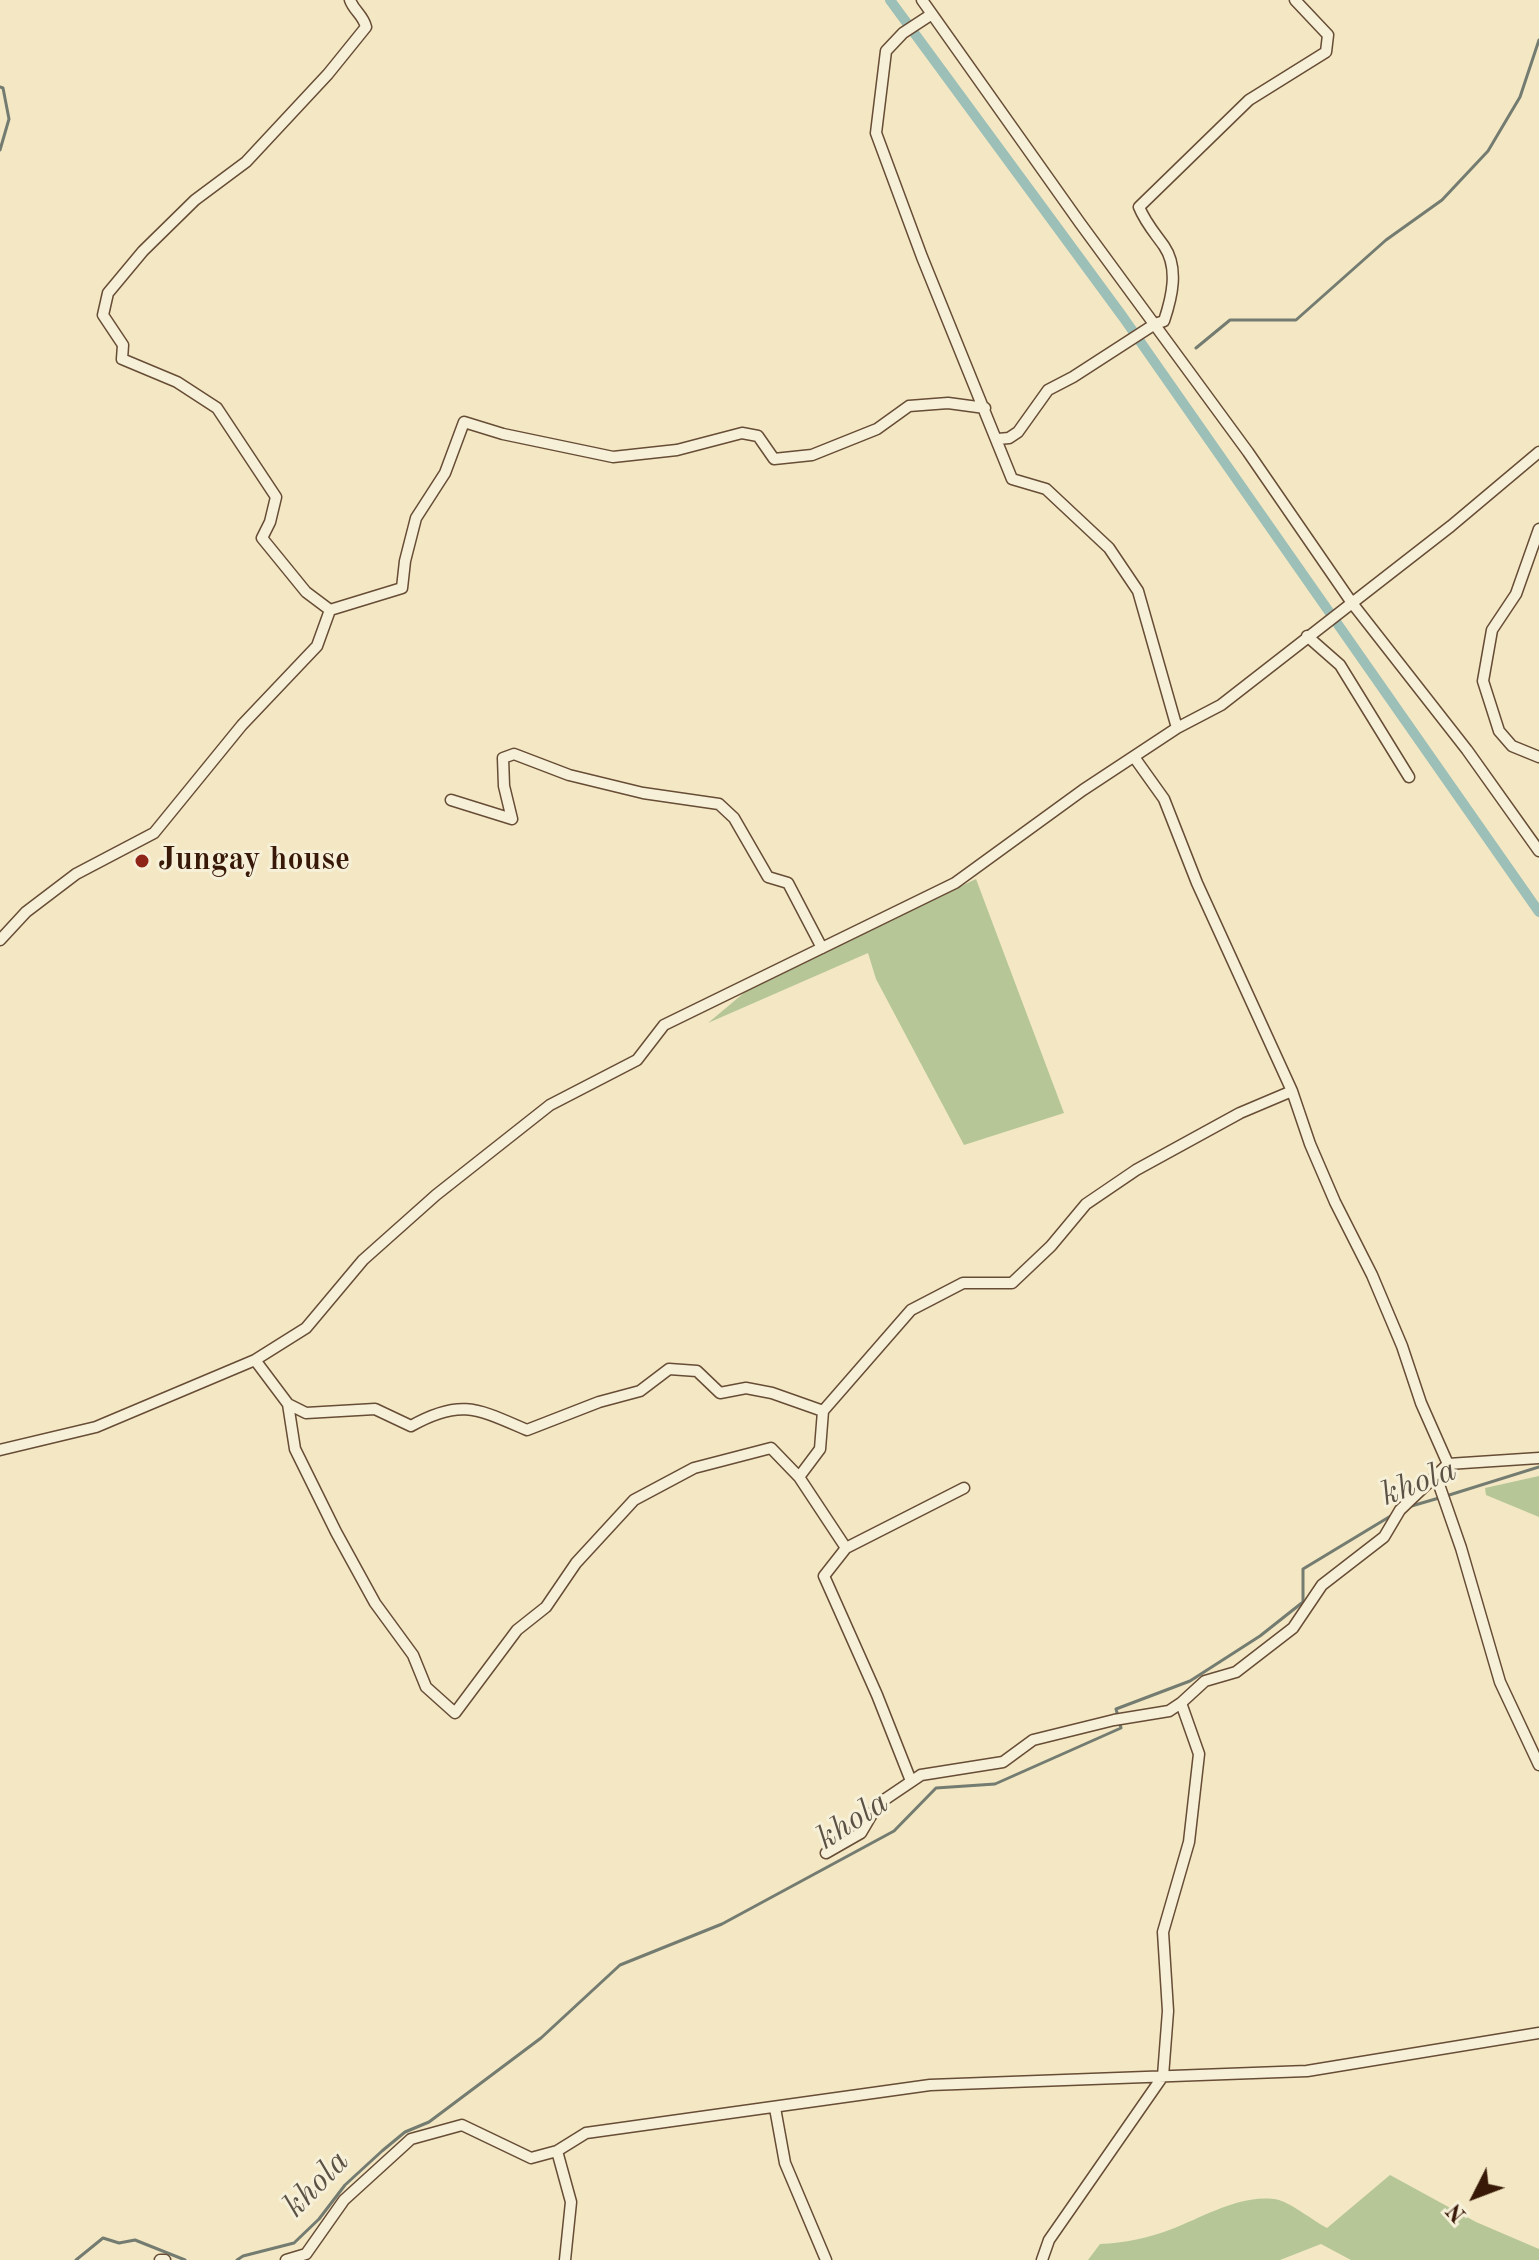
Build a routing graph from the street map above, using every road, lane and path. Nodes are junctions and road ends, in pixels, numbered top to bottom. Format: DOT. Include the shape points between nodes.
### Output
graph roads {
  1 [pos="350,0"];
  2 [pos="922,0"];
  3 [pos="1295,0"];
  4 [pos="928,16"];
  5 [pos="1155,324"];
  6 [pos="985,408"];
  7 [pos="998,439"];
  8 [pos="1539,452"];
  9 [pos="1539,529"];
  10 [pos="1352,603"];
  11 [pos="330,610"];
  12 [pos="1307,636"];
  13 [pos="1177,728"];
  14 [pos="1134,757"];
  15 [pos="1539,757"];
  16 [pos="1409,777"];
  17 [pos="451,800"];
  18 [pos="1539,851"];
  19 [pos="0,940"];
  20 [pos="822,948"];
  21 [pos="1292,1091"];
  22 [pos="255,1360"];
  23 [pos="288,1404"];
  24 [pos="823,1411"];
  25 [pos="0,1450"];
  26 [pos="1539,1458"];
  27 [pos="1448,1464"];
  28 [pos="1436,1476"];
  29 [pos="799,1477"];
  30 [pos="964,1488"];
  31 [pos="846,1548"];
  32 [pos="1181,1703"];
  33 [pos="1539,1765"];
  34 [pos="911,1781"];
  35 [pos="826,1853"];
  36 [pos="1539,2033"];
  37 [pos="1163,2076"];
  38 [pos="775,2108"];
  39 [pos="557,2151"];
  40 [pos="286,2260"];
  41 [pos="565,2260"];
  42 [pos="826,2260"];
  43 [pos="1042,2260"];
  1 -- 11 [label="street" via="366,27 246,162 195,200 143,251 108,293 103,315 123,345 122,359 177,382 217,408 276,497 262,538 306,592"];
  2 -- 4 [label="street"];
  3 -- 5 [label="street" via="1328,35 1326,52 1249,100 1139,207 1174,272 1164,321"];
  4 -- 5 [label="street"];
  4 -- 6 [label="street" via="886,51 876,133"];
  5 -- 7 [label="street" via="1048,390 1018,432"];
  5 -- 10 [label="street"];
  6 -- 7 [label="street"];
  6 -- 11 [label="street" via="948,403 909,406 877,429 812,455 774,459 758,436 742,433 677,450 613,457 464,422 445,473 416,518 402,588"];
  7 -- 13 [label="street" via="1012,479 1046,489 1109,548 1138,591"];
  8 -- 10 [label="street"];
  9 -- 15 [label="street" via="1516,594 1492,630 1483,681 1499,731 1512,746"];
  10 -- 12 [label="street"];
  10 -- 18 [label="street"];
  11 -- 19 [label="street" via="317,646 242,725 154,833 76,874 26,912"];
  12 -- 13 [label="street" via="1221,705"];
  12 -- 16 [label="street" via="1340,665"];
  13 -- 14 [label="street"];
  14 -- 20 [label="street" via="955,883"];
  14 -- 21 [label="street" via="1164,799"];
  17 -- 20 [label="street" via="512,819 503,758 514,754 569,775 719,804 734,818 768,877 788,883"];
  20 -- 22 [label="street" via="664,1025 637,1060 550,1105 363,1260 306,1328"];
  21 -- 24 [label="street" via="1136,1170 1086,1204 1012,1283 963,1283 911,1310"];
  21 -- 27 [label="street"];
  22 -- 23 [label="street"];
  22 -- 25 [label="street" via="96,1427"];
  23 -- 24 [label="street" via="306,1413 375,1409 411,1426 448,1409 482,1411 527,1430 640,1391 669,1369 697,1371 720,1393 746,1388"];
  23 -- 29 [label="street" via="295,1449 336,1532 375,1603 413,1655 426,1687 455,1713 517,1630 546,1607 576,1563 634,1500 694,1468 771,1448"];
  24 -- 29 [label="street" via="820,1449"];
  26 -- 27 [label="street"];
  27 -- 28 [label="street"];
  28 -- 32 [label="street" via="1400,1510 1384,1537 1322,1585 1293,1628 1236,1672 1205,1681"];
  28 -- 33 [label="street" via="1500,1682"];
  29 -- 31 [label="street"];
  30 -- 31 [label="street"];
  31 -- 34 [label="street" via="824,1576"];
  32 -- 34 [label="street" via="1169,1711 1033,1740 1003,1762"];
  32 -- 37 [label="street" via="1199,1754 1189,1842 1163,1932 1168,2011"];
  34 -- 35 [label="street" via="878,1804 861,1833"];
  36 -- 37 [label="street" via="1307,2071"];
  37 -- 38 [label="street" via="930,2085"];
  37 -- 43 [label="street" via="1049,2240"];
  38 -- 39 [label="street" via="586,2133"];
  38 -- 42 [label="street" via="785,2163"];
  39 -- 40 [label="street" via="531,2158 462,2125 411,2139 344,2200 306,2254"];
  39 -- 41 [label="street" via="571,2202"];
}
